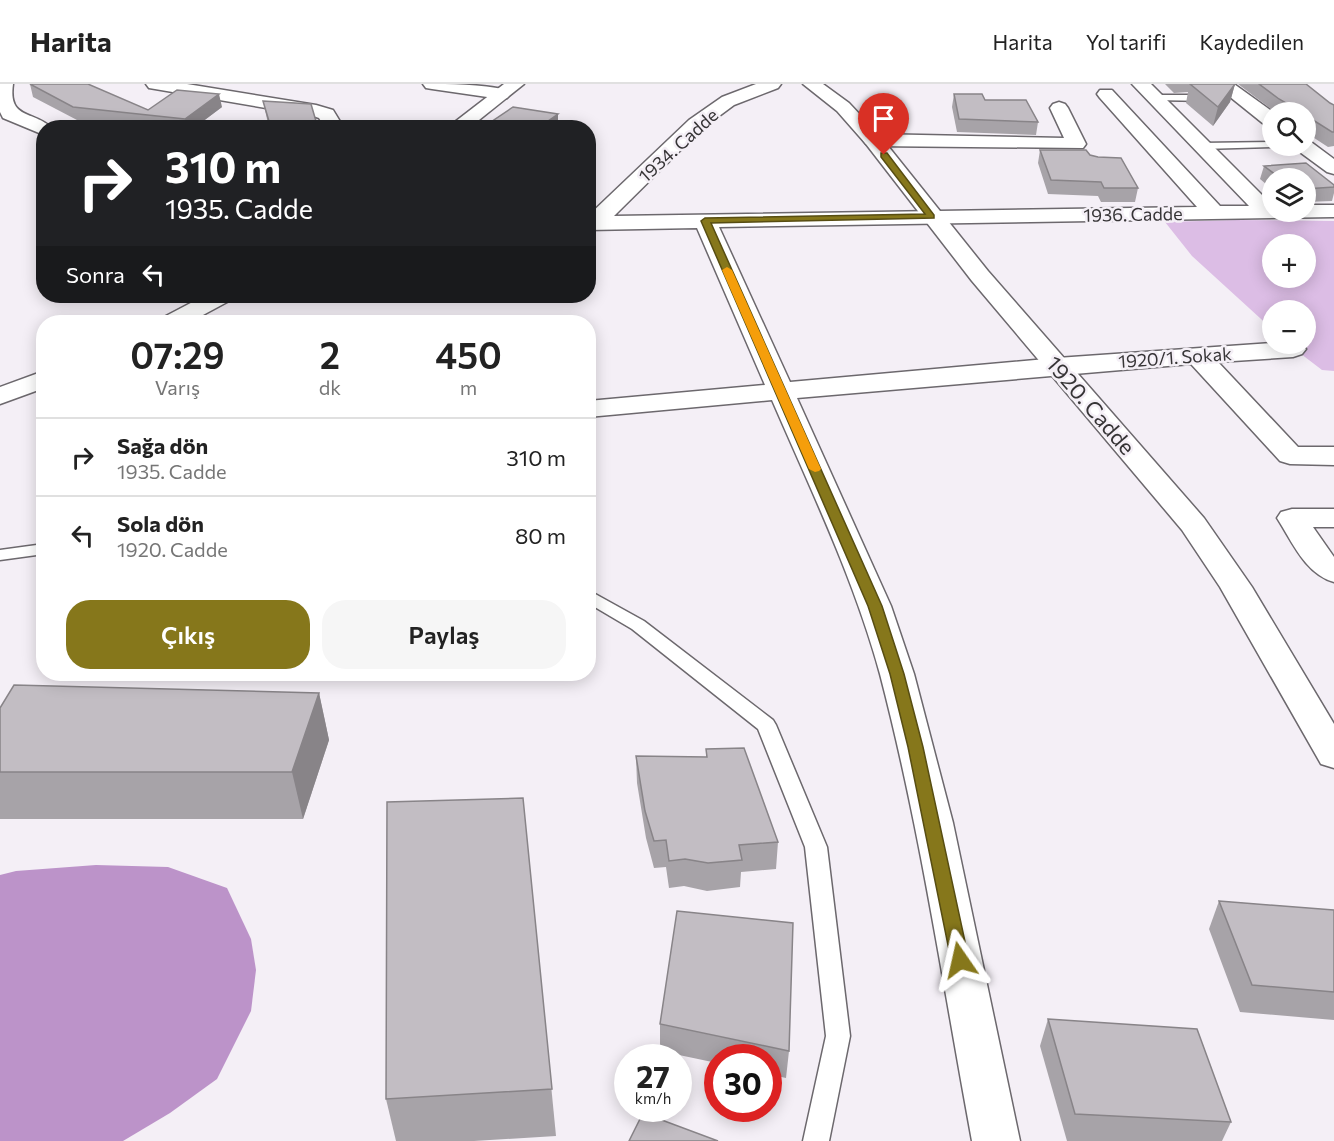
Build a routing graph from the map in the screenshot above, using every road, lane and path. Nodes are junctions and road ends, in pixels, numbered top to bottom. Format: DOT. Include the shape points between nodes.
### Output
graph roads {
  1 [pos="4,84"];
  2 [pos="154,84"];
  3 [pos="432,84"];
  4 [pos="772,84"];
  5 [pos="812,84"];
  6 [pos="1223,84"];
  7 [pos="508,89"];
  8 [pos="1148,91"];
  9 [pos="1106,94"];
  10 [pos="1241,97"];
  11 [pos="1059,108"];
  12 [pos="1262,113"];
  13 [pos="330,120"];
  14 [pos="467,120"];
  15 [pos="36,125"];
  16 [pos="873,140"];
  17 [pos="1262,145"];
  18 [pos="1202,146"];
  19 [pos="1316,154"];
  20 [pos="1332,164"];
  21 [pos="1262,208"];
  22 [pos="1316,211"];
  23 [pos="1334,211"];
  24 [pos="1262,212"];
  25 [pos="1214,213"];
  26 [pos="931,217"];
  27 [pos="596,218"];
  28 [pos="705,221"];
  29 [pos="596,223"];
  30 [pos="208,303"];
  31 [pos="186,315"];
  32 [pos="1262,351"];
  33 [pos="1198,356"];
  34 [pos="1057,366"];
  35 [pos="36,383"];
  36 [pos="781,392"];
  37 [pos="0,396"];
  38 [pos="596,408"];
  39 [pos="1334,456"];
  40 [pos="1334,518"];
  41 [pos="36,550"];
  42 [pos="0,555"];
  43 [pos="1334,572"];
  44 [pos="596,600"];
  45 [pos="1334,755"];
  46 [pos="816,1141"];
  47 [pos="996,1141"];
  1 -- 15 [label="street" via="2,97 10,114"];
  2 -- 13 [label="street" via="316,111 327,114"];
  3 -- 7 [label="street"];
  4 -- 27 [label="street, 1934. Cadde" via="728,100 696,124"];
  5 -- 16 [label="street, 1920. Cadde" via="843,107"];
  6 -- 10 [label="street"];
  7 -- 14 [label="street"];
  8 -- 10 [label="lane"];
  8 -- 18 [label="street"];
  9 -- 25 [label="street"];
  10 -- 12 [label="street"];
  11 -- 16 [label="street" via="1076,144"];
  16 -- 26 [label="street, 1920. Cadde"];
  17 -- 18 [label="lane"];
  18 -- 21 [label="street"];
  19 -- 20 [label="street"];
  22 -- 23 [label="street, 1936. Cadde"];
  24 -- 25 [label="street, 1936. Cadde"];
  25 -- 26 [label="street, 1936. Cadde"];
  26 -- 28 [label="street, 1936. Cadde"];
  26 -- 34 [label="street, 1920. Cadde"];
  28 -- 29 [label="street, 1936. Cadde"];
  28 -- 36 [label="street"];
  30 -- 31 [label="street"];
  32 -- 33 [label="street, 1920/1. Sokak"];
  33 -- 34 [label="street, 1920/1. Sokak"];
  33 -- 39 [label="street" via="1290,455"];
  34 -- 36 [label="street, 1920/1. Sokak"];
  34 -- 45 [label="street, 1920. Cadde" via="1193,525 1236,586"];
  35 -- 37 [label="street"];
  36 -- 38 [label="street, 1920/1. Sokak"];
  36 -- 47 [label="street" via="867,586 897,674 933,824"];
  40 -- 43 [label="street" via="1292,518 1321,562"];
  41 -- 42 [label="lane"];
  44 -- 46 [label="lane" via="638,625 766,725 816,847 838,1036"];
}
